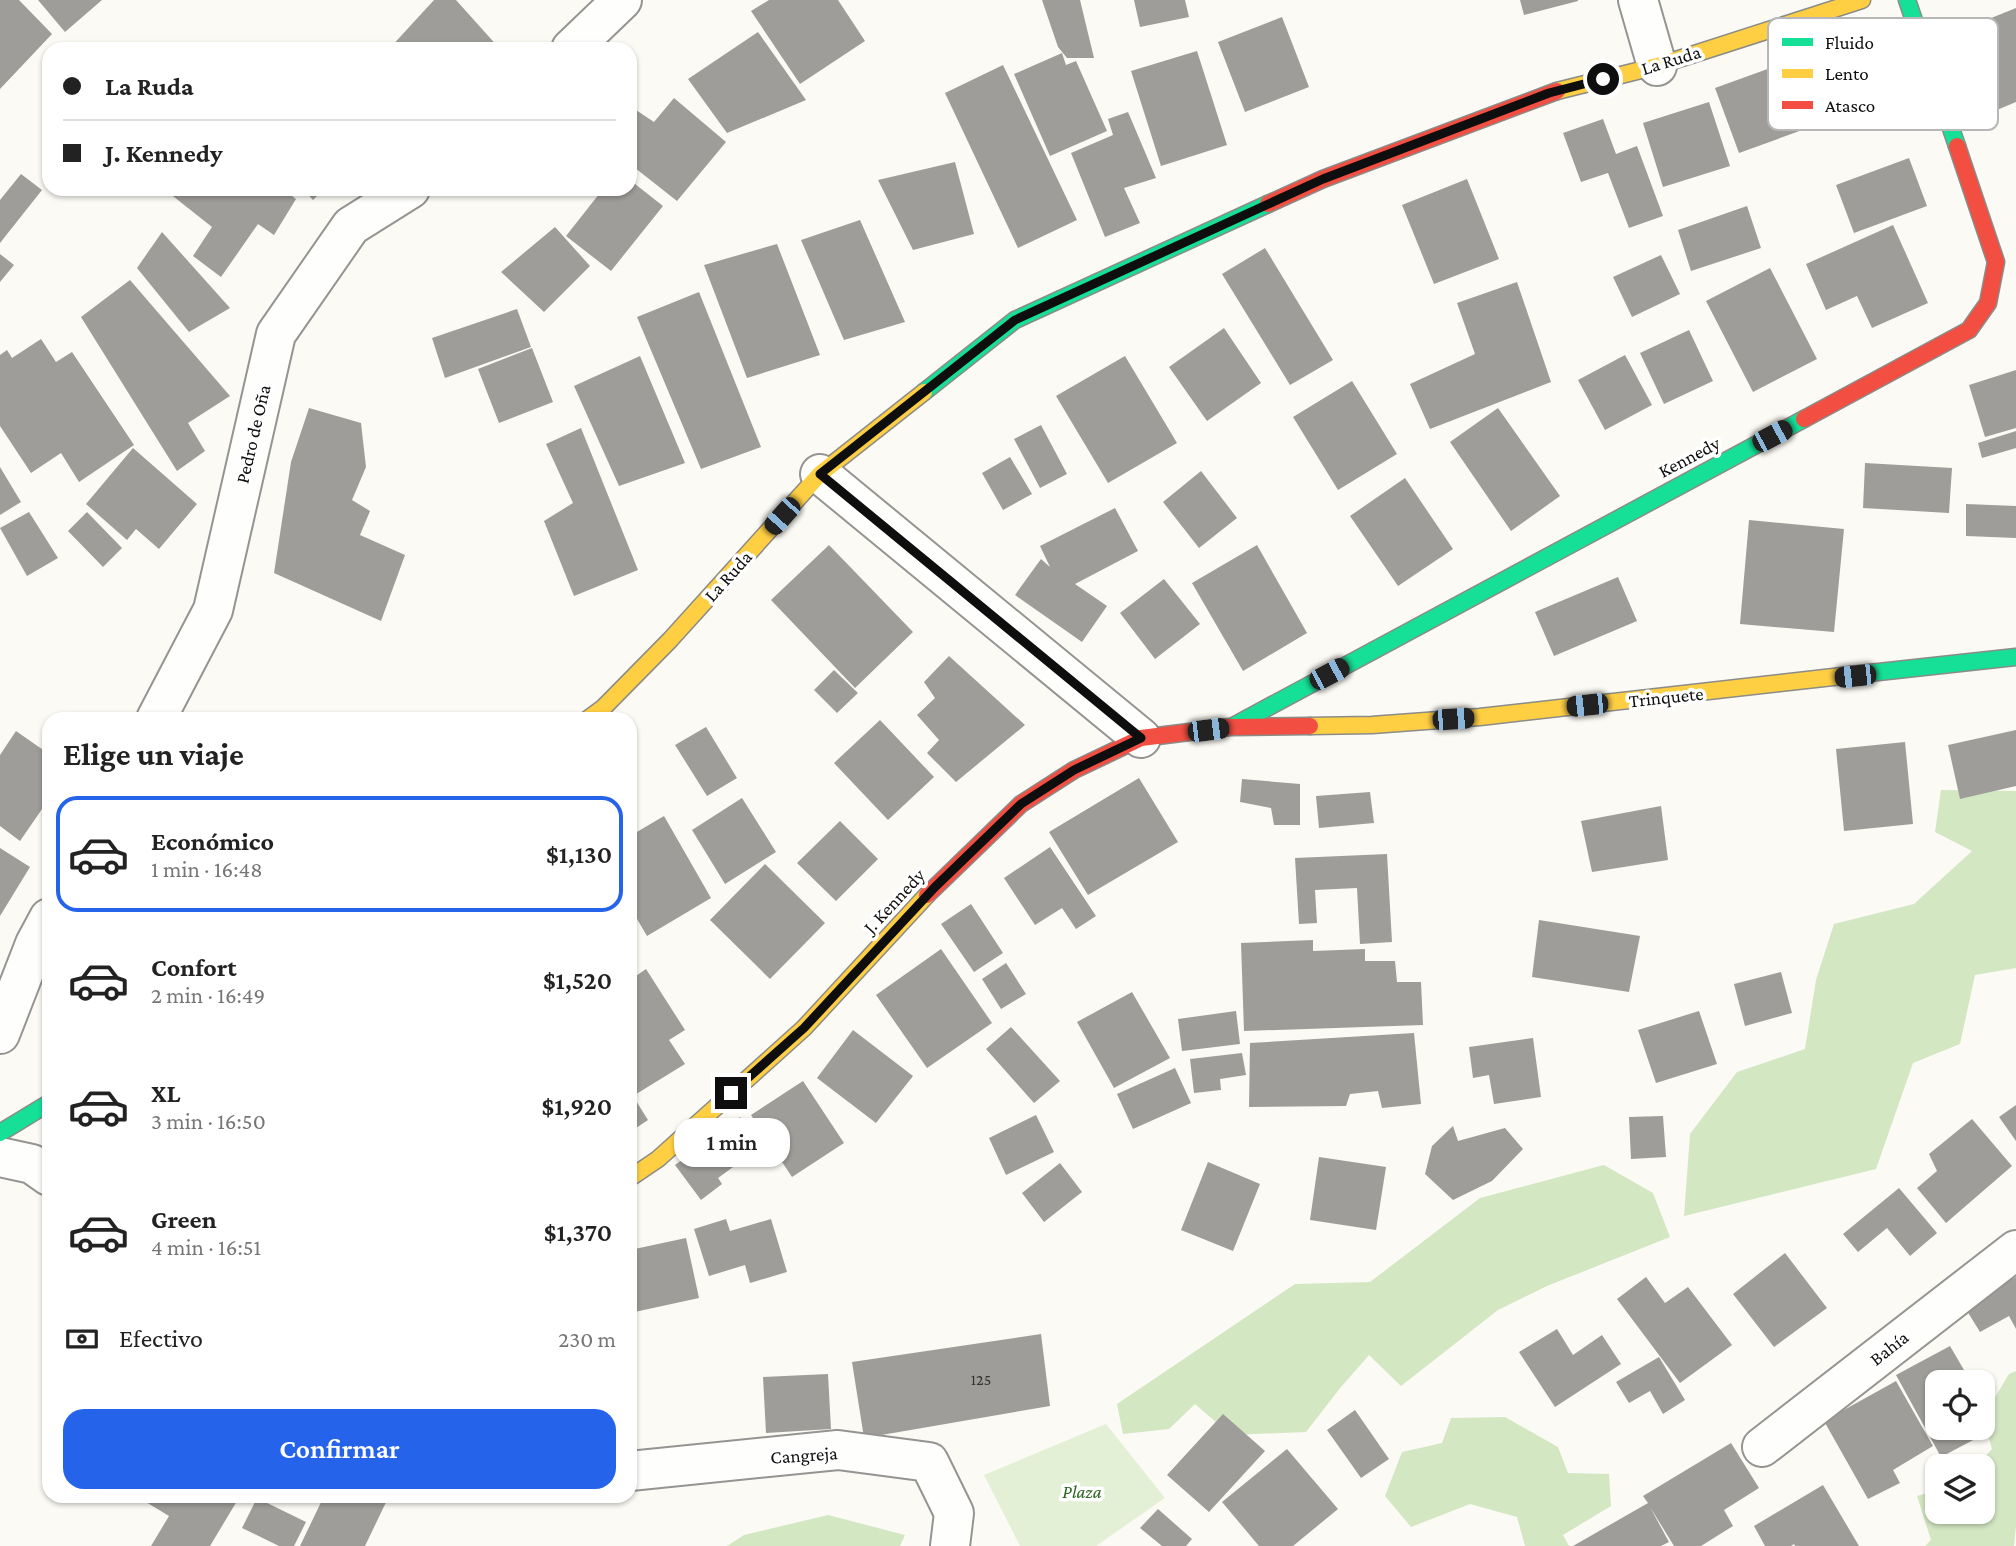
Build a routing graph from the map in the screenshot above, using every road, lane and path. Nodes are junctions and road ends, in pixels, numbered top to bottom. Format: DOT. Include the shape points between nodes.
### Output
graph roads {
  1 [pos="622,0"];
  2 [pos="1638,0"];
  3 [pos="1862,0"];
  4 [pos="1907,0"];
  5 [pos="1806,18"];
  6 [pos="1913,18"];
  7 [pos="1768,30"];
  8 [pos="578,42"];
  9 [pos="1657,66"];
  10 [pos="1951,130"];
  11 [pos="399,196"];
  12 [pos="820,474"];
  13 [pos="2016,657"];
  14 [pos="160,712"];
  15 [pos="598,712"];
  16 [pos="1230,727"];
  17 [pos="1141,738"];
  18 [pos="42,931"];
  19 [pos="0,1034"];
  20 [pos="42,1088"];
  21 [pos="42,1107"];
  22 [pos="0,1125"];
  23 [pos="0,1133"];
  24 [pos="0,1157"];
  25 [pos="42,1171"];
  26 [pos="637,1173"];
  27 [pos="2016,1250"];
  28 [pos="1762,1447"];
  29 [pos="637,1470"];
  30 [pos="950,1546"];
  1 -- 8 [label="street"];
  2 -- 9 [label="street"];
  3 -- 5 [label="street, La Ruda"];
  4 -- 6 [label="street, Kennedy"];
  7 -- 9 [label="street, La Ruda"];
  9 -- 12 [label="street, La Ruda" via="1549,93 1323,179 1015,320"];
  10 -- 16 [label="street, Kennedy" via="1996,262 1988,303 1969,330"];
  11 -- 14 [label="street, Pedro de Oña" via="351,226 276,334 213,610"];
  12 -- 15 [label="street, La Ruda" via="670,640"];
  12 -- 17 [label="street"];
  13 -- 16 [label="street, Trinquete" via="1480,718"];
  16 -- 17 [label="street, J. Kennedy"];
  17 -- 26 [label="street, J. Kennedy" via="1074,770 1021,804 935,887 804,1028"];
  18 -- 19 [label="street"];
  20 -- 22 [label="street"];
  21 -- 23 [label="street"];
  24 -- 25 [label="street" via="32,1164"];
  27 -- 28 [label="street, Bahía"];
  29 -- 30 [label="street, Cangreja" via="838,1450 929,1462 954,1513"];
}
